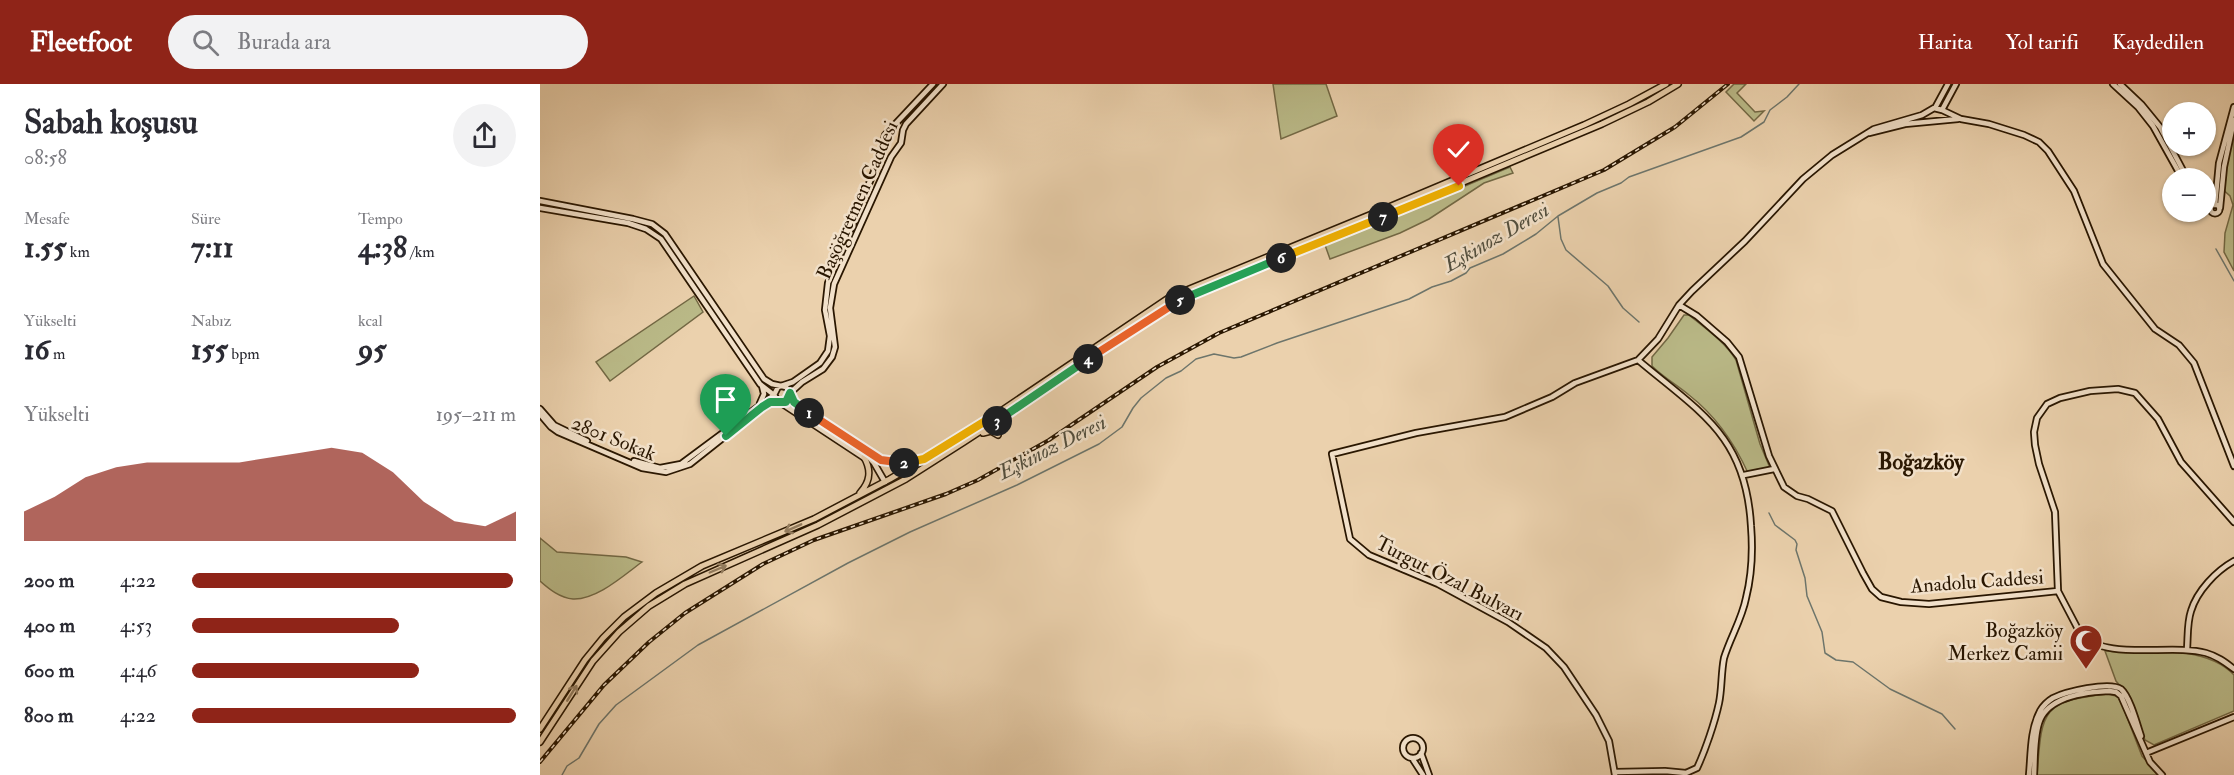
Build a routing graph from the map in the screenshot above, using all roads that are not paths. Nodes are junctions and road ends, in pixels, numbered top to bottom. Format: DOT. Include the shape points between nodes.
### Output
graph roads {
  1 [pos="933,84"];
  2 [pos="943,84"];
  3 [pos="1659,84"];
  4 [pos="1666,84"];
  5 [pos="1676,84"];
  6 [pos="1948,84"];
  7 [pos="1956,84"];
  8 [pos="2113,84"];
  9 [pos="2120,84"];
  10 [pos="1649,93"];
  11 [pos="2234,107"];
  12 [pos="1933,109"];
  13 [pos="1942,111"];
  14 [pos="1961,119"];
  15 [pos="2234,120"];
  16 [pos="1937,121"];
  17 [pos="1866,134"];
  18 [pos="2176,168"];
  19 [pos="2181,168"];
  20 [pos="2216,194"];
  21 [pos="540,201"];
  22 [pos="2216,206"];
  23 [pos="540,208"];
  24 [pos="1679,305"];
  25 [pos="1638,360"];
  26 [pos="760,384"];
  27 [pos="781,386"];
  28 [pos="790,393"];
  29 [pos="774,395"];
  30 [pos="778,401"];
  31 [pos="760,404"];
  32 [pos="1021,405"];
  33 [pos="540,409"];
  34 [pos="540,414"];
  35 [pos="989,422"];
  36 [pos="851,440"];
  37 [pos="954,449"];
  38 [pos="864,457"];
  39 [pos="924,459"];
  40 [pos="2234,466"];
  41 [pos="1774,469"];
  42 [pos="1744,475"];
  43 [pos="884,483"];
  44 [pos="896,484"];
  45 [pos="854,499"];
  46 [pos="834,517"];
  47 [pos="2234,522"];
  48 [pos="2234,561"];
  49 [pos="2058,591"];
  50 [pos="2187,649"];
  51 [pos="2234,669"];
  52 [pos="2234,717"];
  53 [pos="540,729"];
  54 [pos="540,742"];
  55 [pos="1421,753"];
  56 [pos="2146,753"];
  57 [pos="1412,758"];
  58 [pos="1615,773"];
  59 [pos="1423,775"];
  60 [pos="1429,775"];
  61 [pos="2032,775"];
  62 [pos="2162,775"];
  1 -- 27 [label="street, Başöğretmen Caddesi" via="883,140 880,157 828,284 828,351 820,363"];
  2 -- 28 [label="street, Başöğretmen Caddesi" via="906,124 901,143 891,157 834,284 830,308 835,347 832,357 823,369"];
  3 -- 10 [label="main road"];
  4 -- 10 [label="main road"];
  5 -- 32 [label="main road" via="1611,120 1179,301"];
  6 -- 12 [label="street"];
  7 -- 13 [label="street"];
  8 -- 18 [label="street" via="2153,126"];
  9 -- 19 [label="street" via="2155,121"];
  10 -- 35 [label="main road" via="1432,189 1181,291 1096,345"];
  11 -- 20 [label="street" via="2219,163"];
  12 -- 13 [label="street"];
  12 -- 16 [label="street" via="1930,116"];
  12 -- 17 [label="street"];
  13 -- 14 [label="street"];
  13 -- 16 [label="street" via="1942,118"];
  14 -- 16 [label="street"];
  14 -- 40 [label="street" via="2024,135 2039,142 2056,161 2074,191 2103,264 2155,329 2179,345 2194,363"];
  15 -- 22 [label="street"];
  16 -- 17 [label="street" via="1905,123"];
  17 -- 24 [label="street" via="1832,154 1803,179"];
  21 -- 27 [label="street" via="652,224 665,234 764,379"];
  23 -- 26 [label="street" via="628,223 661,239"];
  24 -- 25 [label="street" via="1658,339"];
  24 -- 41 [label="street, Anadolu Caddesi" via="1697,316 1739,357"];
  25 -- 42 [label="street" via="1716,428"];
  25 -- 58 [label="street, Turgut Özal Bulvarı" via="1575,383 1505,417 1332,454 1350,539 1369,555 1438,584 1546,648 1564,667 1596,716 1609,741"];
  26 -- 29 [label="street"];
  26 -- 31 [label="street" via="764,394"];
  27 -- 28 [label="street"];
  27 -- 29 [label="street, Başöğretmen Caddesi"];
  28 -- 30 [label="street, Başöğretmen Caddesi" via="786,402"];
  28 -- 36 [label="street" via="797,405"];
  29 -- 30 [label="street"];
  29 -- 31 [label="street, Başöğretmen Caddesi"];
  30 -- 34 [label="street, 2801 Sokak" via="762,407 690,464 666,472 642,468 558,432"];
  30 -- 38 [label="street"];
  31 -- 33 [label="street, Başöğretmen Caddesi" via="686,462 660,468 560,428"];
  32 -- 35 [label="main road"];
  32 -- 37 [label="main road" via="1000,424 998,435 986,431"];
  35 -- 37 [label="main road"];
  35 -- 39 [label="main road"];
  36 -- 39 [label="main road" via="888,463"];
  36 -- 43 [label="street" via="873,463"];
  37 -- 44 [label="main road"];
  38 -- 43 [label="street"];
  38 -- 45 [label="main road" via="870,472 868,482"];
  39 -- 43 [label="main road"];
  41 -- 42 [label="street"];
  41 -- 49 [label="street, Anadolu Caddesi" via="1790,493 1832,510 1872,589 1881,597 1929,604"];
  42 -- 58 [label="street" via="1753,552 1750,584 1724,659 1719,703 1697,768 1686,773"];
  43 -- 44 [label="main road"];
  43 -- 45 [label="main road"];
  43 -- 46 [label="main road"];
  44 -- 46 [label="main road"];
  45 -- 53 [label="main road, one-way" via="789,531 702,566 656,592 603,638"];
  54 -- 46 [label="main road, one-way" via="593,662 649,606 685,584"];
  47 -- 49 [label="street" via="2181,462 2158,419 2135,393 2118,389 2060,398 2042,409 2034,432 2039,464 2055,512"];
  48 -- 50 [label="street" via="2224,566 2198,597 2191,611"];
  49 -- 50 [label="street, Anadolu Caddesi" via="2080,633 2092,643 2112,648"];
  50 -- 51 [label="street, Anadolu Caddesi" via="2215,656"];
  52 -- 56 [label="street"];
  55 -- 57 [label="street"];
  55 -- 57 [label="street" via="1420,741 1414,737 1407,739 1403,751"];
  55 -- 60 [label="street"];
  56 -- 61 [label="street" via="2123,692 2113,686 2089,688 2053,698 2041,710 2033,732"];
  56 -- 62 [label="street"];
  57 -- 59 [label="street"];
}
